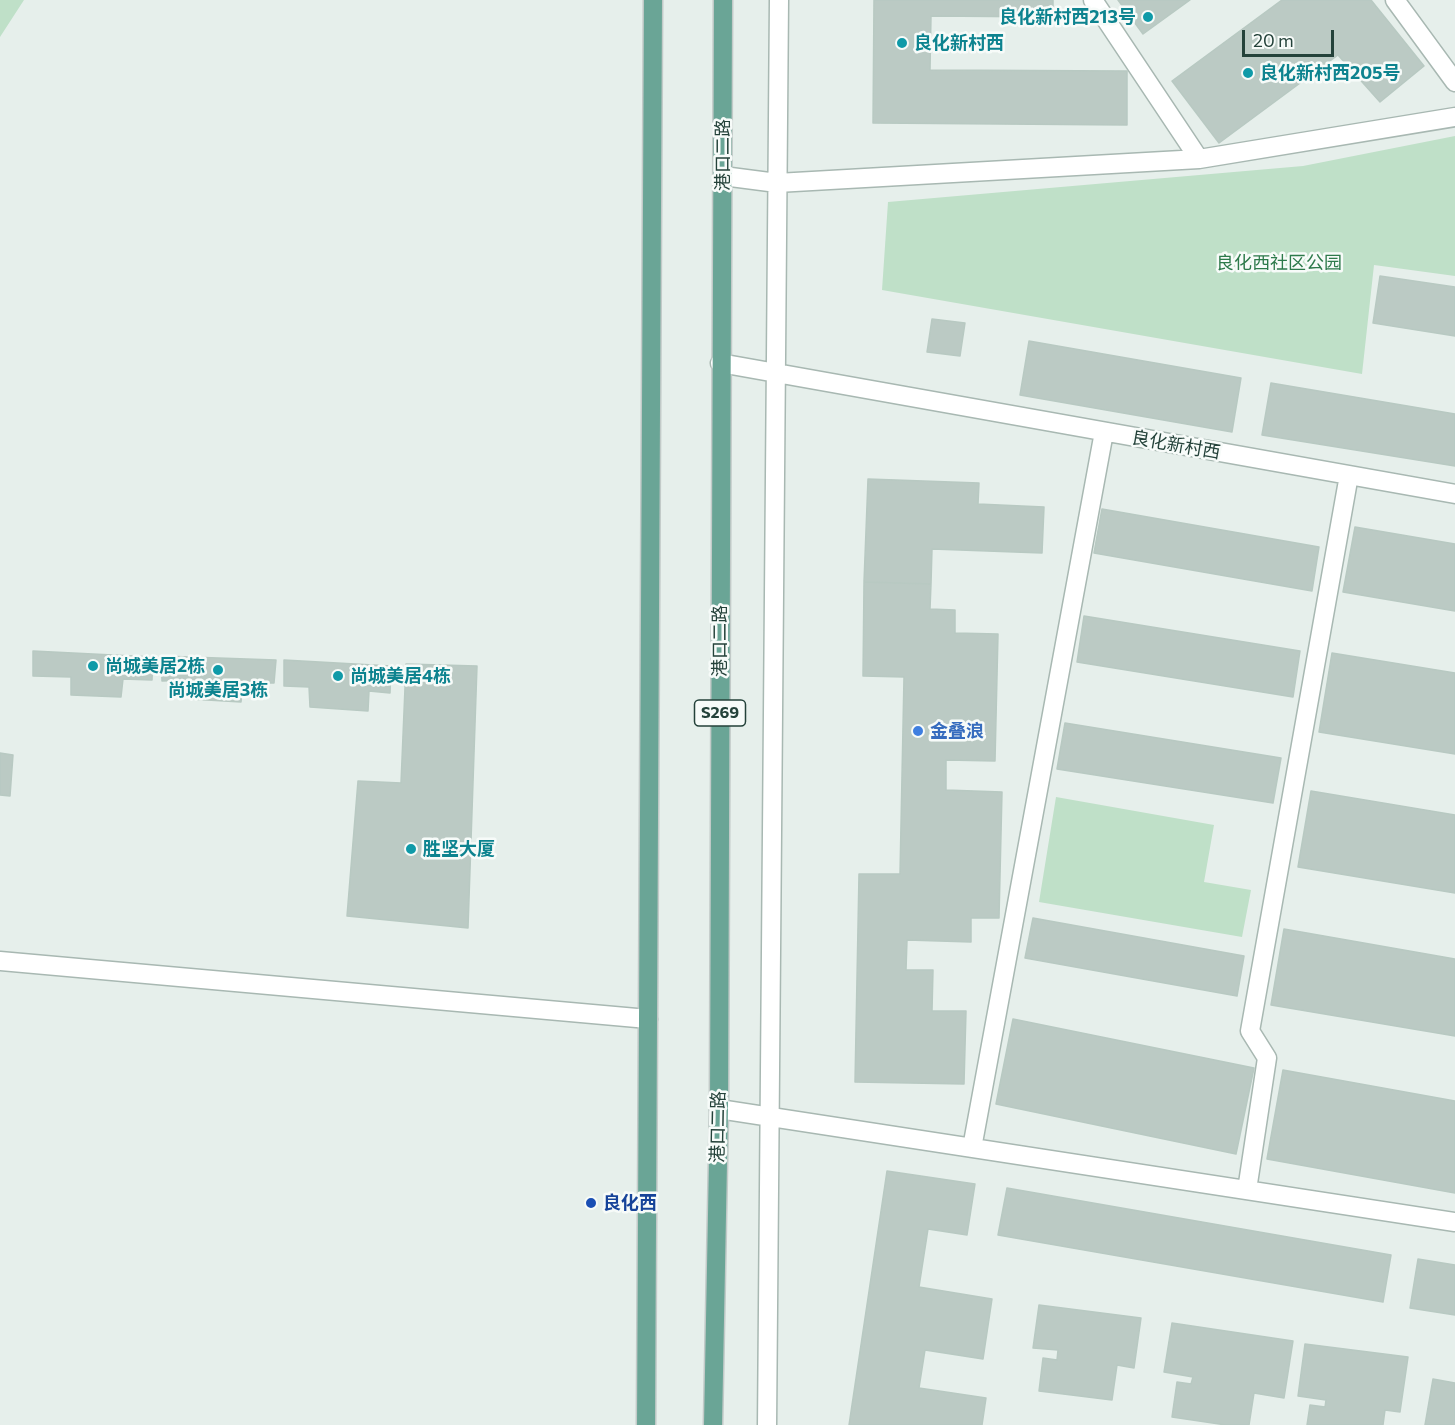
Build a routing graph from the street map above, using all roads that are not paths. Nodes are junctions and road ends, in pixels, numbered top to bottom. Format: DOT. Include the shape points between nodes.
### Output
graph roads {
  1 [pos="653,0"];
  2 [pos="723,0"];
  3 [pos="779,0"];
  4 [pos="1093,0"];
  5 [pos="1395,0"];
  6 [pos="1455,82"];
  7 [pos="1455,117"];
  8 [pos="1198,159"];
  9 [pos="723,176"];
  10 [pos="777,183"];
  11 [pos="720,363"];
  12 [pos="774,373"];
  13 [pos="1104,432"];
  14 [pos="1349,475"];
  15 [pos="1455,494"];
  16 [pos="0,961"];
  17 [pos="648,1019"];
  18 [pos="719,1109"];
  19 [pos="769,1117"];
  20 [pos="972,1148"];
  21 [pos="1247,1190"];
  22 [pos="1455,1222"];
  23 [pos="646,1425"];
  24 [pos="713,1425"];
  25 [pos="767,1425"];
  1 -- 17 [label="main road"];
  2 -- 9 [label="main road, 港口二路 / S269"];
  3 -- 10 [label="street"];
  4 -- 8 [label="street"];
  5 -- 6 [label="street"];
  7 -- 8 [label="street"];
  8 -- 10 [label="street"];
  9 -- 10 [label="street"];
  9 -- 11 [label="main road, 港口二路 / S269"];
  10 -- 12 [label="street"];
  11 -- 12 [label="street, 良化新村西"];
  11 -- 18 [label="main road, 港口二路 / S269"];
  12 -- 13 [label="street, 良化新村西"];
  12 -- 19 [label="street"];
  13 -- 14 [label="street, 良化新村西"];
  13 -- 20 [label="street"];
  14 -- 15 [label="street, 良化新村西"];
  14 -- 21 [label="street" via="1250,1031 1267,1058"];
  16 -- 17 [label="street"];
  17 -- 23 [label="main road"];
  18 -- 19 [label="street"];
  18 -- 24 [label="main road, 港口二路 / S269"];
  19 -- 20 [label="street"];
  19 -- 25 [label="street"];
  20 -- 21 [label="street"];
  21 -- 22 [label="street"];
}
